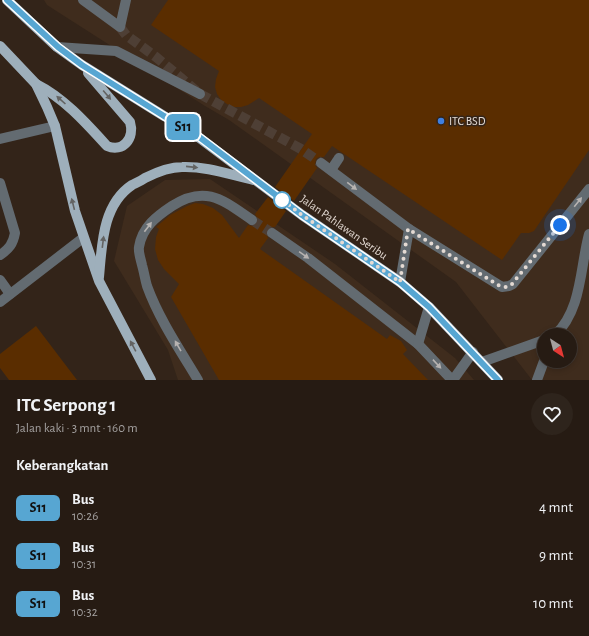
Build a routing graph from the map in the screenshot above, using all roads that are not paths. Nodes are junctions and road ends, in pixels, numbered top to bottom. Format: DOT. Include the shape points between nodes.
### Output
graph roads {
  1 [pos="7,0"];
  2 [pos="82,0"];
  3 [pos="126,0"];
  4 [pos="0,46"];
  5 [pos="58,47"];
  6 [pos="82,65"];
  7 [pos="36,84"];
  8 [pos="200,94"];
  9 [pos="55,126"];
  10 [pos="0,139"];
  11 [pos="339,158"];
  12 [pos="320,163"];
  13 [pos="331,170"];
  14 [pos="257,181"];
  15 [pos="0,183"];
  16 [pos="589,189"];
  17 [pos="252,220"];
  18 [pos="408,229"];
  19 [pos="272,233"];
  20 [pos="589,234"];
  21 [pos="83,238"];
  22 [pos="0,255"];
  23 [pos="0,280"];
  24 [pos="99,281"];
  25 [pos="400,282"];
  26 [pos="10,294"];
  27 [pos="0,302"];
  28 [pos="429,307"];
  29 [pos="562,328"];
  30 [pos="537,342"];
  31 [pos="418,344"];
  32 [pos="473,352"];
  33 [pos="482,362"];
  34 [pos="541,368"];
  35 [pos="151,380"];
  36 [pos="198,380"];
  37 [pos="452,380"];
  38 [pos="498,380"];
  39 [pos="537,380"];
  1 -- 5 [label="main road, Jalan Pahlawan Seribu"];
  2 -- 3 [label="lane" via="120,27"];
  4 -- 7 [label="main road"];
  5 -- 6 [label="main road, Jalan Pahlawan Seribu"];
  5 -- 8 [label="lane" via="116,51"];
  6 -- 7 [label="main road, one-way" via="130,122 132,133 125,144 114,148 107,146 60,99"];
  6 -- 14 [label="main road, Jalan Pahlawan Seribu" via="190,130"];
  7 -- 9 [label="main road"];
  9 -- 10 [label="lane"];
  21 -- 9 [label="main road, one-way"];
  11 -- 13 [label="lane"];
  12 -- 13 [label="lane"];
  13 -- 18 [label="lane, one-way"];
  24 -- 14 [label="main road, one-way" via="102,239 106,223 114,205 131,186 154,174 183,166"];
  14 -- 25 [label="main road, Jalan Pahlawan Seribu"];
  15 -- 22 [label="lane" via="15,233 9,249"];
  18 -- 16 [label="lane, one-way" via="498,285 506,287 512,284"];
  36 -- 17 [label="lane, one-way" via="164,321 147,285 138,248 144,230 157,216 180,201 201,195 226,203"];
  18 -- 25 [label="lane"];
  19 -- 31 [label="lane, one-way"];
  20 -- 29 [label="lane" via="576,297"];
  21 -- 24 [label="main road"];
  21 -- 26 [label="lane"];
  23 -- 26 [label="lane"];
  35 -- 24 [label="main road, one-way"];
  25 -- 28 [label="main road, Jalan Pahlawan Seribu"];
  26 -- 27 [label="lane"];
  28 -- 31 [label="lane"];
  28 -- 32 [label="main road, Jalan Pahlawan Seribu"];
  30 -- 33 [label="lane"];
  31 -- 37 [label="lane, one-way"];
  32 -- 33 [label="main road, Jalan Pahlawan Seribu"];
  32 -- 37 [label="lane"];
  33 -- 38 [label="main road, Jalan Pahlawan Seribu"];
  34 -- 39 [label="lane"];
}
